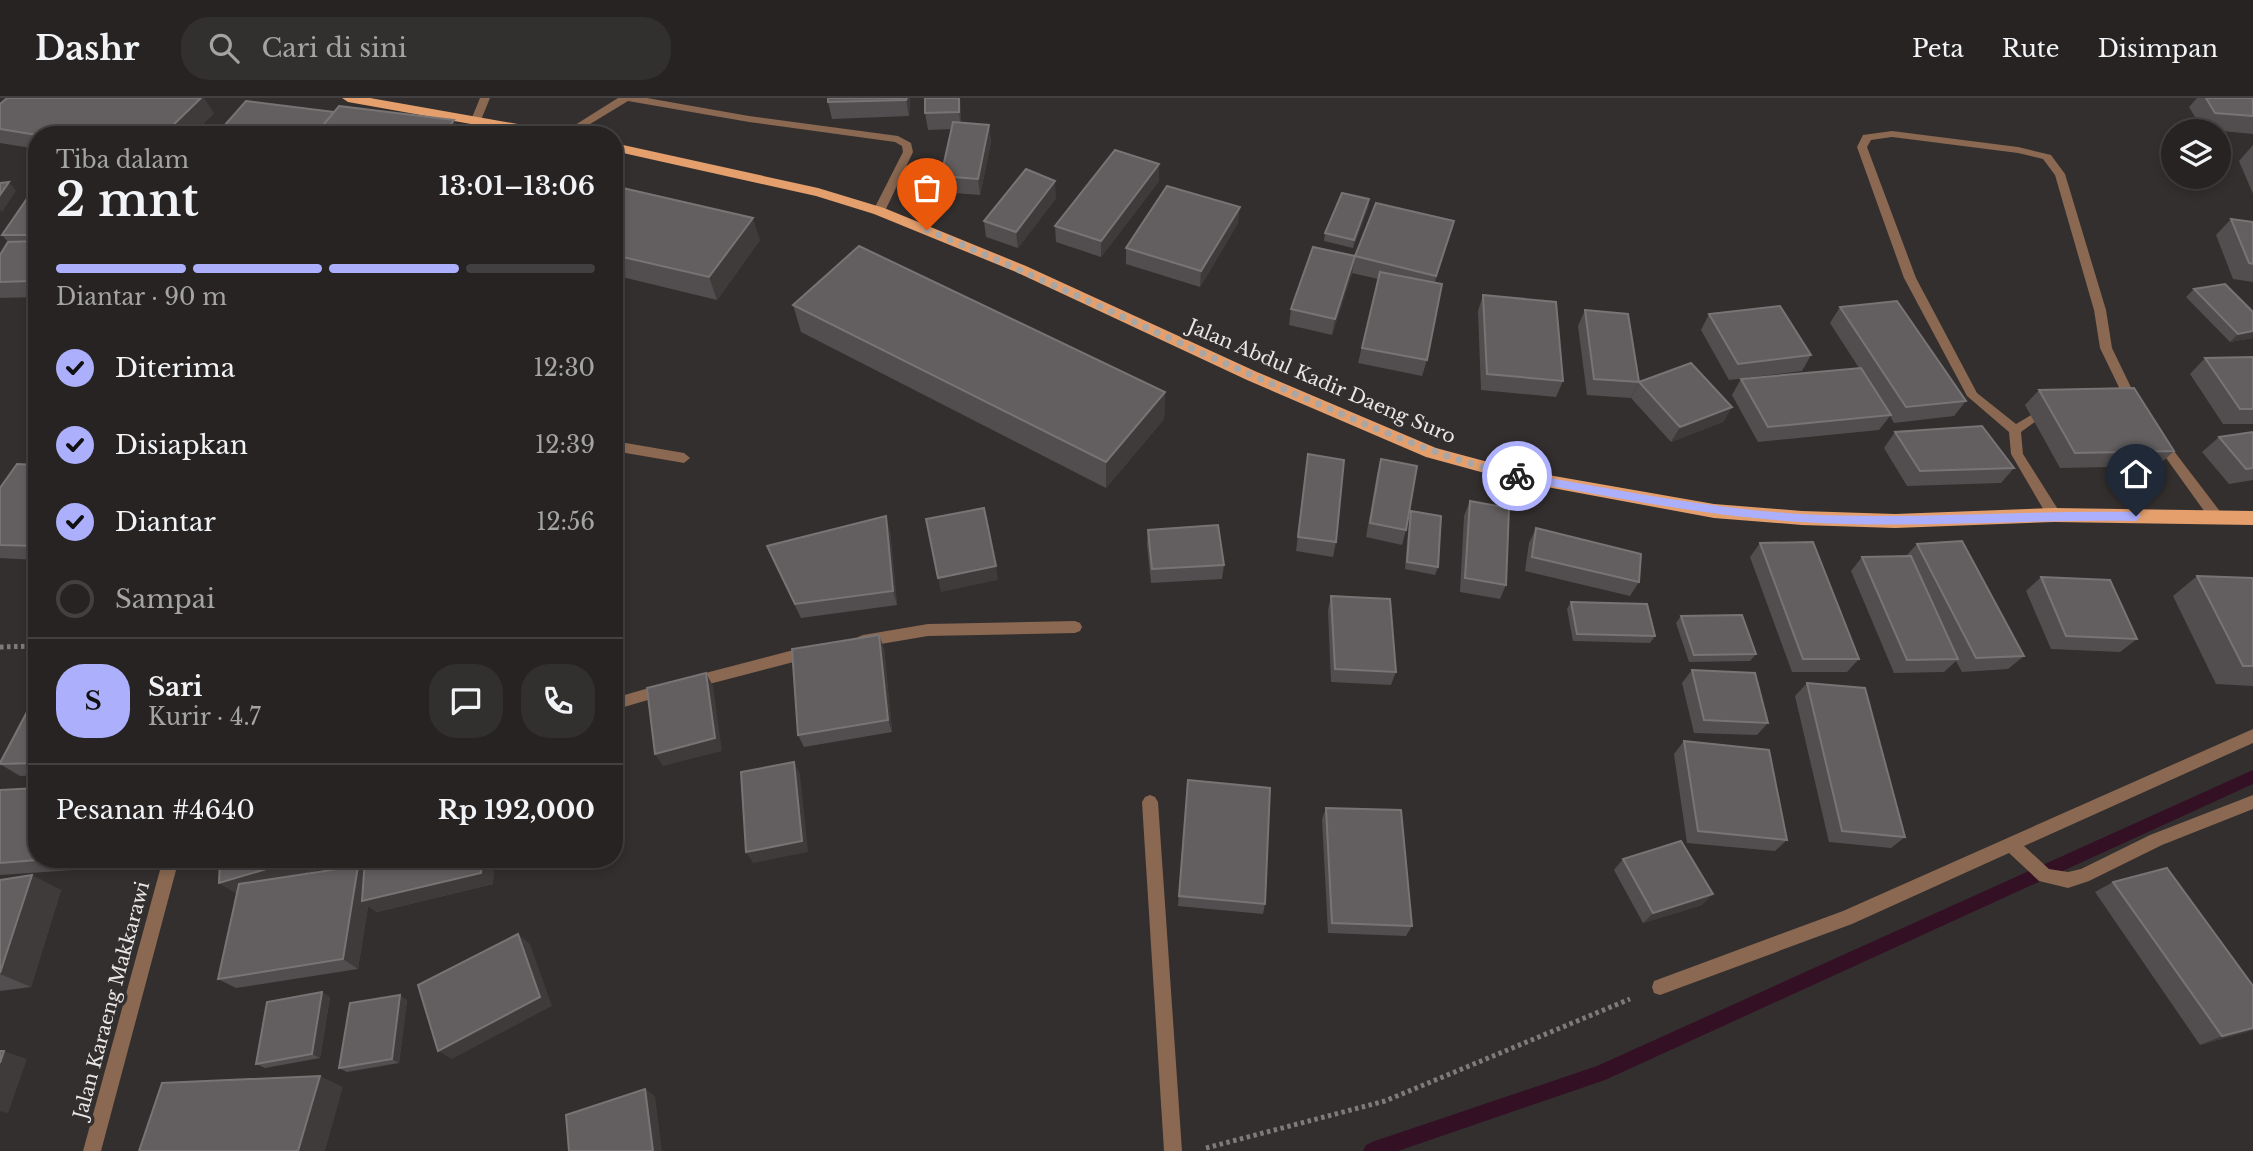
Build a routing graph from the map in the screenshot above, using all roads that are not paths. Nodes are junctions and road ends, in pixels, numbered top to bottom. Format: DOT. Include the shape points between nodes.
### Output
graph roads {
  1 [pos="348,98"];
  2 [pos="485,98"];
  3 [pos="627,98"];
  4 [pos="476,120"];
  5 [pos="496,126"];
  6 [pos="579,126"];
  7 [pos="623,149"];
  8 [pos="879,211"];
  9 [pos="2126,416"];
  10 [pos="2033,419"];
  11 [pos="2015,430"];
  12 [pos="2152,431"];
  13 [pos="623,448"];
  14 [pos="684,458"];
  15 [pos="2054,515"];
  16 [pos="2217,518"];
  17 [pos="2253,518"];
  18 [pos="1075,626"];
  19 [pos="850,643"];
  20 [pos="826,648"];
  21 [pos="623,702"];
  22 [pos="2253,736"];
  23 [pos="1150,802"];
  24 [pos="2253,802"];
  25 [pos="2013,847"];
  26 [pos="169,868"];
  27 [pos="1660,987"];
  28 [pos="92,1151"];
  29 [pos="1173,1151"];
  1 -- 4 [label="main road"];
  2 -- 4 [label="street"];
  3 -- 6 [label="street"];
  3 -- 8 [label="street" via="898,139 908,152"];
  4 -- 5 [label="main road"];
  7 -- 8 [label="main road, Jalan Abdul Kadir Daeng Suro" via="818,192"];
  8 -- 15 [label="main road, Jalan Abdul Kadir Daeng Suro" via="1021,269 1432,453 1514,475 1714,511 1777,516 1895,521"];
  9 -- 11 [label="street" via="2140,420 2106,351 2100,310 2060,174 2047,157 1892,134 1867,137 1862,147 1910,278 1973,396"];
  10 -- 11 [label="street"];
  11 -- 15 [label="street" via="2017,454"];
  12 -- 16 [label="street"];
  13 -- 14 [label="street"];
  15 -- 16 [label="main road, Jalan Abdul Kadir Daeng Suro"];
  16 -- 17 [label="main road, Jalan Abdul Kadir Daeng Suro"];
  18 -- 19 [label="street" via="928,630"];
  20 -- 21 [label="street"];
  22 -- 25 [label="street"];
  23 -- 29 [label="street"];
  24 -- 25 [label="street" via="2156,840 2083,876 2059,880 2045,876"];
  25 -- 27 [label="street" via="1846,918"];
  26 -- 28 [label="street, Jalan Karaeng Makkarawi"];
}
